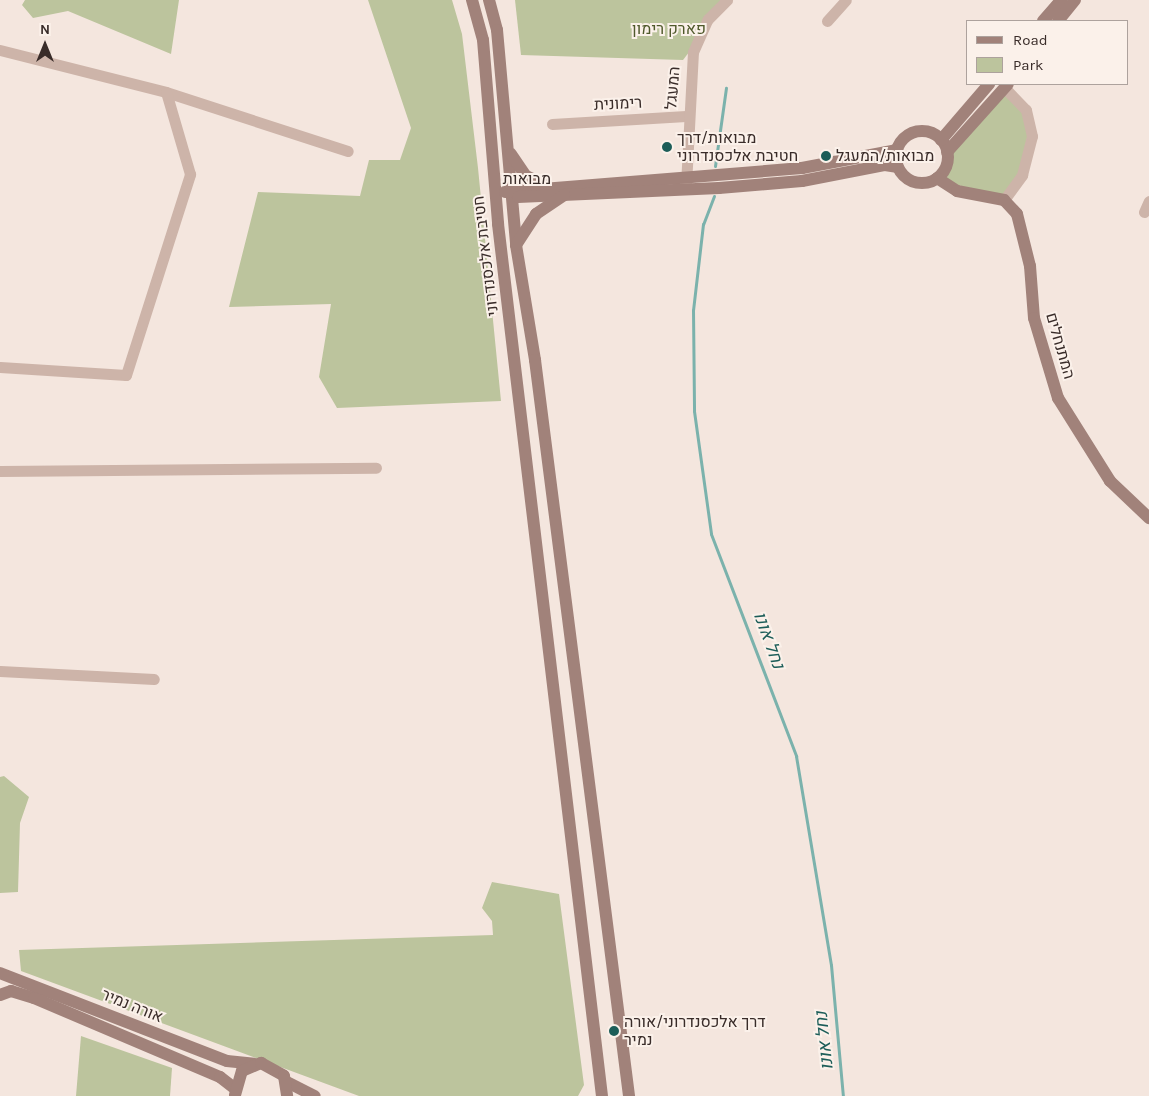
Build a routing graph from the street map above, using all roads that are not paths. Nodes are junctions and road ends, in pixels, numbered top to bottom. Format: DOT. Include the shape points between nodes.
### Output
graph roads {
  1 [pos="472,0"];
  2 [pos="489,0"];
  3 [pos="728,0"];
  4 [pos="846,0"];
  5 [pos="1061,0"];
  6 [pos="1075,0"];
  7 [pos="1044,20"];
  8 [pos="1059,20"];
  9 [pos="827,21"];
  10 [pos="0,50"];
  11 [pos="988,85"];
  12 [pos="1006,86"];
  13 [pos="166,92"];
  14 [pos="686,116"];
  15 [pos="552,124"];
  16 [pos="941,140"];
  17 [pos="508,148"];
  18 [pos="897,150"];
  19 [pos="348,151"];
  20 [pos="947,152"];
  21 [pos="898,167"];
  22 [pos="937,178"];
  23 [pos="686,183"];
  24 [pos="549,186"];
  25 [pos="512,193"];
  26 [pos="565,194"];
  27 [pos="495,196"];
  28 [pos="1004,200"];
  29 [pos="516,245"];
  30 [pos="0,367"];
  31 [pos="376,468"];
  32 [pos="0,471"];
  33 [pos="1149,518"];
  34 [pos="0,671"];
  35 [pos="154,679"];
  36 [pos="0,973"];
  37 [pos="0,995"];
  38 [pos="254,1064"];
  39 [pos="286,1082"];
  40 [pos="234,1092"];
  41 [pos="629,1095"];
  42 [pos="287,1096"];
  43 [pos="315,1096"];
  44 [pos="602,1096"];
  1 -- 27 [label="main road, חטיבת אלכסנדרוני" via="484,40"];
  2 -- 17 [label="main road, חטיבת אלכסנדרוני" via="497,30"];
  3 -- 14 [label="street, המעגל" via="708,19 693,52"];
  4 -- 9 [label="street"];
  5 -- 7 [label="main road"];
  6 -- 8 [label="main road"];
  10 -- 13 [label="street"];
  11 -- 16 [label="main road"];
  12 -- 20 [label="main road"];
  12 -- 28 [label="street" via="1026,110 1032,136 1022,175"];
  13 -- 19 [label="street"];
  13 -- 30 [label="street" via="190,174 126,375"];
  14 -- 15 [label="street, רימונית"];
  14 -- 23 [label="street, המעגל"];
  16 -- 18 [label="main road" via="928,132 912,133"];
  16 -- 20 [label="main road"];
  17 -- 24 [label="main road" via="526,176"];
  17 -- 25 [label="main road, חטיבת אלכסנדרוני"];
  18 -- 21 [label="main road"];
  18 -- 23 [label="main road, מבואות" via="802,168"];
  20 -- 22 [label="main road" via="945,169"];
  21 -- 22 [label="main road" via="915,182"];
  21 -- 23 [label="main road, מבואות" via="885,165 802,181"];
  22 -- 28 [label="main road" via="957,191"];
  23 -- 24 [label="main road, מבואות"];
  23 -- 26 [label="main road, מבואות"];
  24 -- 25 [label="main road, מבואות"];
  25 -- 26 [label="main road, מבואות"];
  25 -- 27 [label="main road, מבואות"];
  25 -- 29 [label="main road, חטיבת אלכסנדרוני"];
  26 -- 29 [label="main road" via="536,214"];
  27 -- 44 [label="main road, חטיבת אלכסנדרוני"];
  28 -- 33 [label="main road, המתנחלים" via="1022,226 1034,318 1058,398 1110,481"];
  29 -- 41 [label="main road, חטיבת אלכסנדרוני" via="535,360 551,508"];
  31 -- 32 [label="street"];
  34 -- 35 [label="street"];
  36 -- 38 [label="main road, אורה נמיר" via="226,1061"];
  37 -- 40 [label="main road, אורה נמיר" via="11,991 34,998 220,1076"];
  38 -- 39 [label="main road, אורה נמיר" via="274,1067"];
  38 -- 40 [label="main road" via="242,1071"];
  39 -- 42 [label="main road"];
  39 -- 43 [label="main road"];
}
